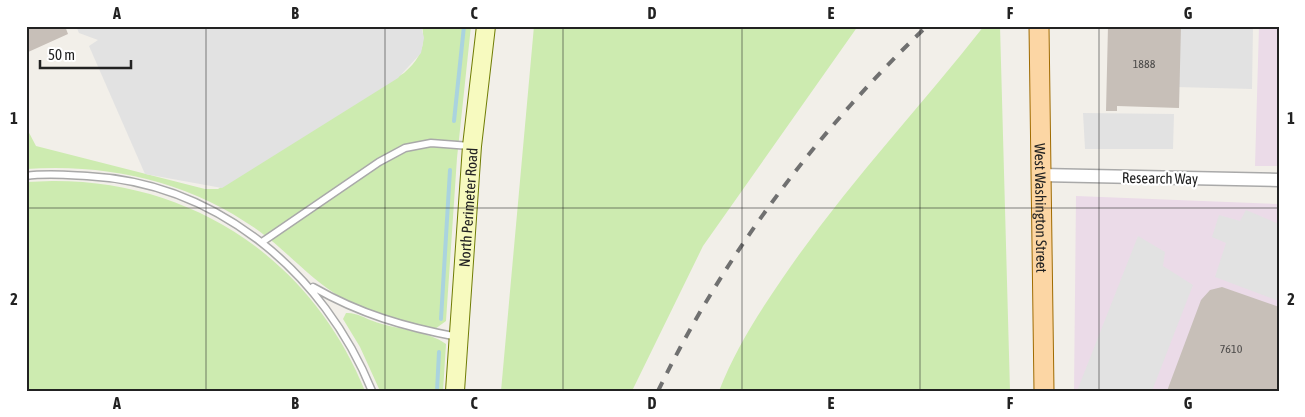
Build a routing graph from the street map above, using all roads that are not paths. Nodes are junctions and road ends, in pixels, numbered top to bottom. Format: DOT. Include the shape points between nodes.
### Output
graph roads {
  1 [pos="486,26"];
  2 [pos="1039,26"];
  3 [pos="472,146"];
  4 [pos="1041,175"];
  5 [pos="26,176"];
  6 [pos="1279,180"];
  7 [pos="262,242"];
  8 [pos="308,284"];
  9 [pos="458,337"];
  10 [pos="372,391"];
  11 [pos="455,391"];
  12 [pos="1044,391"];
  1 -- 3 [label="street, North Perimeter Road"];
  2 -- 4 [label="main road, West Washington Street"];
  3 -- 7 [label="lane" via="431,143 405,148 378,162"];
  3 -- 9 [label="street, North Perimeter Road"];
  4 -- 6 [label="street, Research Way"];
  4 -- 12 [label="main road, West Washington Street"];
  5 -- 7 [label="lane" via="71,174 153,187 221,216"];
  7 -- 8 [label="lane"];
  8 -- 9 [label="lane" via="338,302 391,323"];
  8 -- 10 [label="lane" via="355,351"];
  9 -- 11 [label="street, North Perimeter Road"];
}
